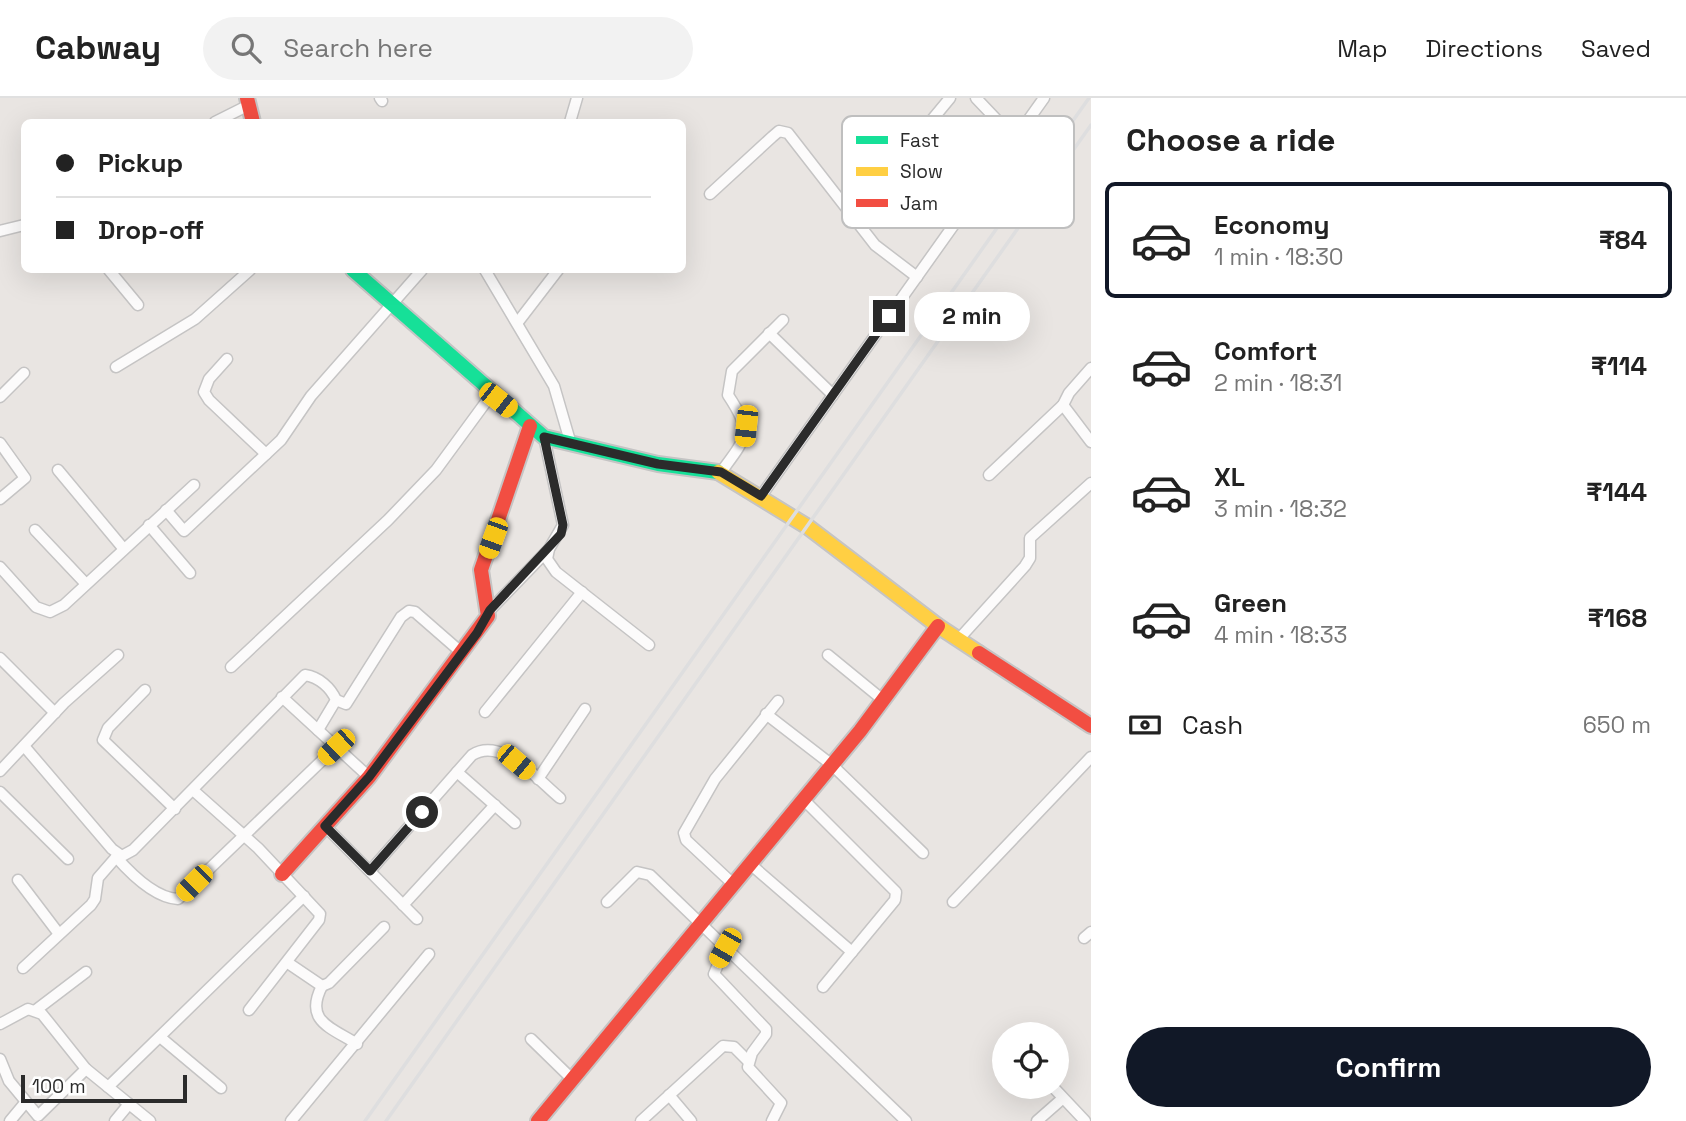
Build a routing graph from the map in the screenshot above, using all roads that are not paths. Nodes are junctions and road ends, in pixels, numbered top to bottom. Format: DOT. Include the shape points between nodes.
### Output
graph roads {
  1 [pos="577,98"];
  2 [pos="950,98"];
  3 [pos="976,98"];
  4 [pos="1044,98"];
  5 [pos="248,102"];
  6 [pos="935,116"];
  7 [pos="993,116"];
  8 [pos="1031,116"];
  9 [pos="220,119"];
  10 [pos="252,119"];
  11 [pos="571,119"];
  12 [pos="710,194"];
  13 [pos="842,203"];
  14 [pos="21,226"];
  15 [pos="861,228"];
  16 [pos="952,228"];
  17 [pos="0,231"];
  18 [pos="111,273"];
  19 [pos="247,273"];
  20 [pos="356,273"];
  21 [pos="419,273"];
  22 [pos="487,273"];
  23 [pos="556,273"];
  24 [pos="917,277"];
  25 [pos="391,303"];
  26 [pos="138,305"];
  27 [pos="783,320"];
  28 [pos="518,322"];
  29 [pos="769,333"];
  30 [pos="227,359"];
  31 [pos="116,367"];
  32 [pos="1091,368"];
  33 [pos="24,373"];
  34 [pos="491,395"];
  35 [pos="833,395"];
  36 [pos="0,397"];
  37 [pos="1063,405"];
  38 [pos="530,426"];
  39 [pos="544,437"];
  40 [pos="570,441"];
  41 [pos="1091,442"];
  42 [pos="0,443"];
  43 [pos="266,454"];
  44 [pos="58,470"];
  45 [pos="721,472"];
  46 [pos="989,475"];
  47 [pos="1091,483"];
  48 [pos="194,485"];
  49 [pos="761,496"];
  50 [pos="0,499"];
  51 [pos="166,510"];
  52 [pos="149,525"];
  53 [pos="35,530"];
  54 [pos="123,548"];
  55 [pos="549,550"];
  56 [pos="0,567"];
  57 [pos="190,573"];
  58 [pos="86,584"];
  59 [pos="582,592"];
  60 [pos="488,611"];
  61 [pos="938,626"];
  62 [pos="958,640"];
  63 [pos="649,645"];
  64 [pos="462,653"];
  65 [pos="828,654"];
  66 [pos="118,655"];
  67 [pos="0,658"];
  68 [pos="231,667"];
  69 [pos="145,690"];
  70 [pos="282,697"];
  71 [pos="336,700"];
  72 [pos="883,700"];
  73 [pos="778,701"];
  74 [pos="585,709"];
  75 [pos="485,712"];
  76 [pos="55,713"];
  77 [pos="766,714"];
  78 [pos="1091,726"];
  79 [pos="318,730"];
  80 [pos="24,746"];
  81 [pos="336,747"];
  82 [pos="1091,757"];
  83 [pos="832,765"];
  84 [pos="0,771"];
  85 [pos="457,772"];
  86 [pos="369,777"];
  87 [pos="538,779"];
  88 [pos="194,791"];
  89 [pos="0,792"];
  90 [pos="560,798"];
  91 [pos="803,799"];
  92 [pos="495,805"];
  93 [pos="175,809"];
  94 [pos="515,823"];
  95 [pos="325,826"];
  96 [pos="243,835"];
  97 [pos="923,853"];
  98 [pos="117,856"];
  99 [pos="68,859"];
  100 [pos="749,863"];
  101 [pos="370,871"];
  102 [pos="282,874"];
  103 [pos="18,880"];
  104 [pos="732,883"];
  105 [pos="304,897"];
  106 [pos="607,902"];
  107 [pos="953,902"];
  108 [pos="403,905"];
  109 [pos="417,919"];
  110 [pos="699,924"];
  111 [pos="384,927"];
  112 [pos="59,934"];
  113 [pos="725,948"];
  114 [pos="852,952"];
  115 [pos="429,954"];
  116 [pos="288,963"];
  117 [pos="23,968"];
  118 [pos="86,972"];
  119 [pos="322,986"];
  120 [pos="823,987"];
  121 [pos="36,1010"];
  122 [pos="249,1010"];
  123 [pos="0,1024"];
  124 [pos="160,1037"];
  125 [pos="531,1039"];
  126 [pos="357,1044"];
  127 [pos="0,1059"];
  128 [pos="748,1061"];
  129 [pos="86,1069"];
  130 [pos="572,1079"];
  131 [pos="108,1087"];
  132 [pos="221,1088"];
  133 [pos="669,1095"];
  134 [pos="1062,1099"];
  135 [pos="25,1103"];
  136 [pos="129,1104"];
  137 [pos="10,1121"];
  138 [pos="115,1121"];
  139 [pos="150,1121"];
  140 [pos="291,1121"];
  141 [pos="538,1121"];
  142 [pos="641,1121"];
  143 [pos="691,1121"];
  144 [pos="772,1121"];
  145 [pos="906,1121"];
  146 [pos="1037,1121"];
  147 [pos="1085,1121"];
  1 -- 11 [label="street"];
  2 -- 6 [label="street"];
  3 -- 7 [label="street"];
  4 -- 8 [label="street"];
  5 -- 9 [label="street"];
  5 -- 10 [label="street"];
  12 -- 13 [label="street" via="779,131 788,133"];
  14 -- 17 [label="street"];
  15 -- 24 [label="street" via="874,245"];
  16 -- 24 [label="street"];
  18 -- 26 [label="street"];
  19 -- 31 [label="street" via="195,319"];
  20 -- 25 [label="street"];
  21 -- 25 [label="street"];
  22 -- 28 [label="street"];
  23 -- 28 [label="street"];
  24 -- 35 [label="street"];
  25 -- 34 [label="street"];
  25 -- 43 [label="street"];
  27 -- 29 [label="street"];
  28 -- 40 [label="street" via="554,386"];
  29 -- 35 [label="street"];
  29 -- 45 [label="street" via="732,371 728,395 743,418 745,433"];
  30 -- 43 [label="street" via="204,392"];
  32 -- 37 [label="street"];
  33 -- 36 [label="street"];
  34 -- 38 [label="street"];
  34 -- 68 [label="street" via="436,470"];
  35 -- 49 [label="street"];
  37 -- 41 [label="street"];
  37 -- 46 [label="street"];
  38 -- 39 [label="street"];
  38 -- 60 [label="street" via="481,570 480,589"];
  39 -- 40 [label="street"];
  39 -- 55 [label="street" via="563,525"];
  40 -- 45 [label="street" via="658,464"];
  42 -- 50 [label="street" via="25,474 23,482"];
  43 -- 51 [label="street" via="184,531"];
  44 -- 54 [label="street"];
  45 -- 49 [label="street"];
  47 -- 62 [label="street" via="1030,538 1030,558"];
  48 -- 51 [label="street"];
  49 -- 61 [label="street"];
  51 -- 52 [label="street"];
  52 -- 54 [label="street"];
  52 -- 57 [label="street"];
  53 -- 58 [label="street"];
  54 -- 58 [label="street"];
  55 -- 59 [label="street" via="547,559 556,572"];
  55 -- 60 [label="street"];
  56 -- 58 [label="street" via="43,611 64,605"];
  59 -- 63 [label="street"];
  59 -- 75 [label="street"];
  60 -- 64 [label="street"];
  61 -- 62 [label="street"];
  61 -- 72 [label="street"];
  62 -- 78 [label="street"];
  64 -- 71 [label="street" via="409,611 346,704"];
  64 -- 86 [label="street"];
  65 -- 72 [label="street"];
  66 -- 76 [label="street"];
  67 -- 76 [label="street"];
  69 -- 93 [label="street" via="107,728 103,740"];
  70 -- 71 [label="street" via="305,675 328,687"];
  70 -- 79 [label="street"];
  70 -- 88 [label="street"];
  71 -- 79 [label="street"];
  72 -- 83 [label="street"];
  73 -- 77 [label="street"];
  74 -- 87 [label="street"];
  76 -- 80 [label="street"];
  77 -- 83 [label="street"];
  77 -- 104 [label="street" via="715,779 684,833"];
  79 -- 81 [label="street"];
  80 -- 84 [label="street"];
  80 -- 98 [label="street"];
  81 -- 86 [label="street"];
  81 -- 96 [label="street"];
  82 -- 107 [label="street"];
  83 -- 91 [label="street"];
  83 -- 97 [label="street"];
  85 -- 87 [label="street" via="482,749 496,750"];
  85 -- 92 [label="street"];
  85 -- 101 [label="street"];
  86 -- 95 [label="street"];
  87 -- 90 [label="street"];
  88 -- 93 [label="street"];
  88 -- 96 [label="street"];
  89 -- 99 [label="street"];
  91 -- 100 [label="street"];
  91 -- 114 [label="street" via="896,892 895,900"];
  92 -- 94 [label="street"];
  92 -- 108 [label="street"];
  93 -- 98 [label="street" via="133,850"];
  95 -- 101 [label="street"];
  95 -- 102 [label="street"];
  96 -- 98 [label="street" via="178,900 156,893"];
  96 -- 102 [label="street"];
  98 -- 112 [label="street" via="98,877 95,899"];
  100 -- 104 [label="street"];
  100 -- 114 [label="street"];
  101 -- 108 [label="street"];
  102 -- 105 [label="street"];
  103 -- 112 [label="street"];
  104 -- 110 [label="street"];
  105 -- 116 [label="street" via="320,914 319,920"];
  105 -- 124 [label="street"];
  106 -- 110 [label="street" via="637,872 645,872"];
  108 -- 109 [label="street"];
  110 -- 113 [label="street"];
  110 -- 130 [label="street"];
  111 -- 119 [label="street"];
  112 -- 117 [label="street"];
  113 -- 128 [label="street" via="714,974 766,1029"];
  113 -- 145 [label="street"];
  114 -- 120 [label="street"];
  115 -- 126 [label="street"];
  116 -- 119 [label="street"];
  116 -- 122 [label="street"];
  118 -- 121 [label="street"];
  119 -- 126 [label="street" via="314,1010 322,1021"];
  121 -- 123 [label="street" via="28,1009"];
  121 -- 129 [label="street"];
  124 -- 131 [label="street"];
  124 -- 132 [label="street"];
  125 -- 130 [label="street"];
  126 -- 140 [label="street"];
  127 -- 135 [label="street"];
  128 -- 133 [label="street" via="734,1047 723,1046"];
  128 -- 144 [label="street" via="748,1067 781,1103"];
  129 -- 131 [label="street"];
  129 -- 135 [label="street" via="44,1114 34,1114"];
  130 -- 141 [label="street"];
  131 -- 136 [label="street"];
  133 -- 142 [label="street"];
  133 -- 143 [label="street"];
  134 -- 146 [label="street"];
  134 -- 147 [label="street"];
  135 -- 137 [label="street"];
  136 -- 138 [label="street"];
  136 -- 139 [label="street"];
}
